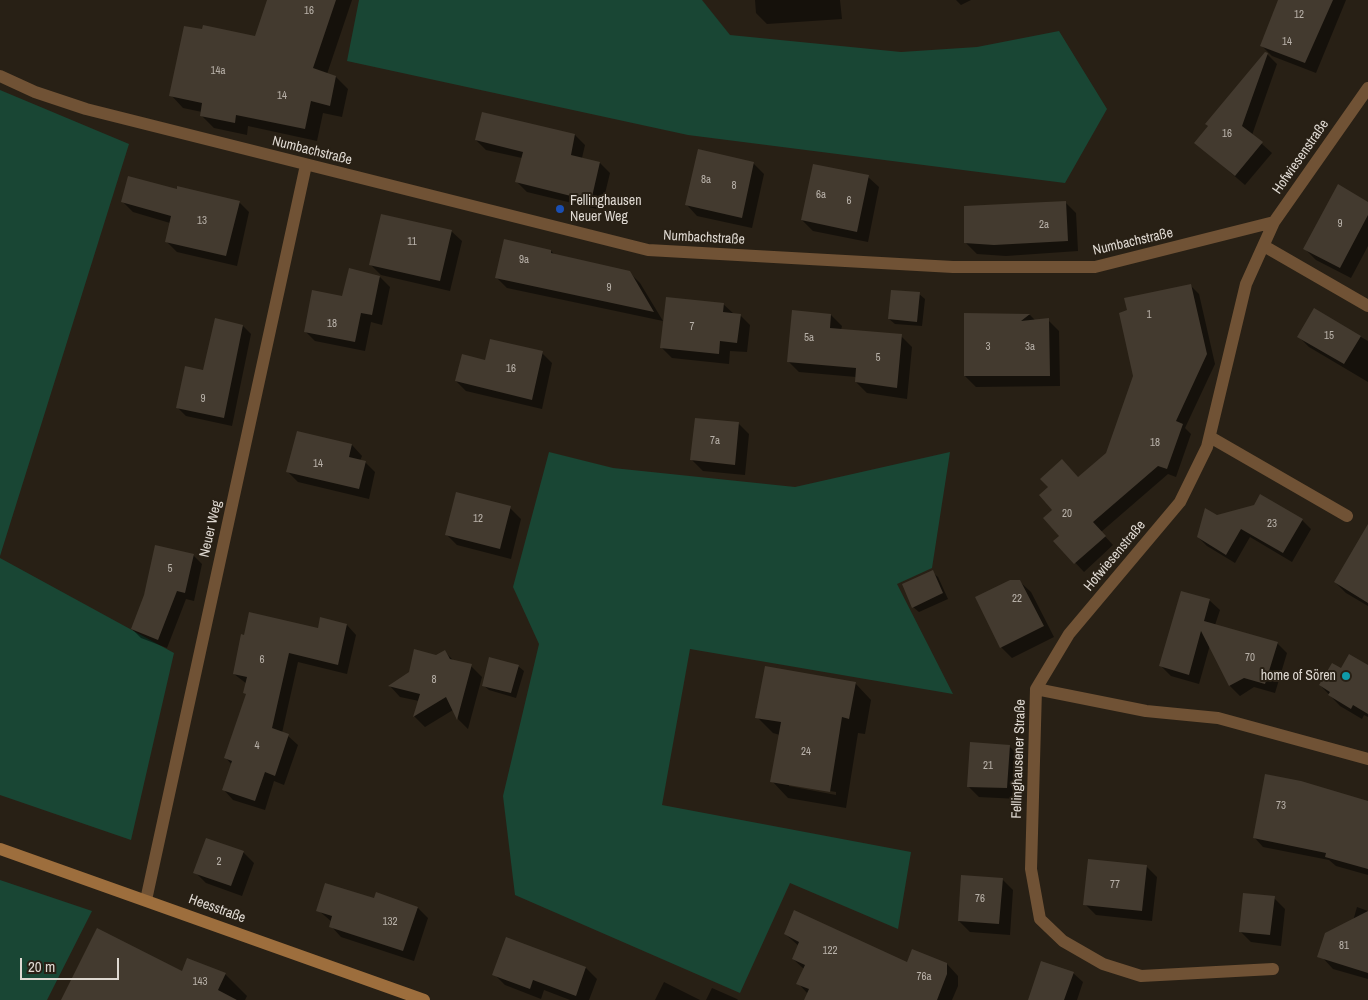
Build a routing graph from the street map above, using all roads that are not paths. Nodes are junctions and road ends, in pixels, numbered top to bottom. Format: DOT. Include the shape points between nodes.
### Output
graph roads {
  1 [pos="0,76"];
  2 [pos="1368,88"];
  3 [pos="306,165"];
  4 [pos="1274,222"];
  5 [pos="1264,246"];
  6 [pos="1368,306"];
  7 [pos="1210,438"];
  8 [pos="1347,516"];
  9 [pos="1036,690"];
  10 [pos="1368,759"];
  11 [pos="0,849"];
  12 [pos="146,900"];
  13 [pos="1273,969"];
  14 [pos="424,1000"];
  1 -- 3 [label="street, Numbachstraße" via="86,109"];
  2 -- 4 [label="street, Hofwiesenstraße"];
  3 -- 4 [label="street, Numbachstraße" via="658,251 953,267 1095,267"];
  3 -- 12 [label="street, Neuer Weg"];
  4 -- 5 [label="street, Hofwiesenstraße"];
  5 -- 6 [label="street"];
  5 -- 7 [label="street, Hofwiesenstraße" via="1246,284"];
  7 -- 8 [label="street"];
  7 -- 9 [label="street, Hofwiesenstraße" via="1180,502 1068,634"];
  9 -- 10 [label="street, Fellinghausener Straße" via="1146,712 1218,718"];
  9 -- 13 [label="street, Fellinghausener Straße" via="1031,869 1040,919 1063,941 1103,964 1141,976"];
  11 -- 12 [label="main road, Heesstraße"];
  12 -- 14 [label="main road, Heesstraße"];
}
